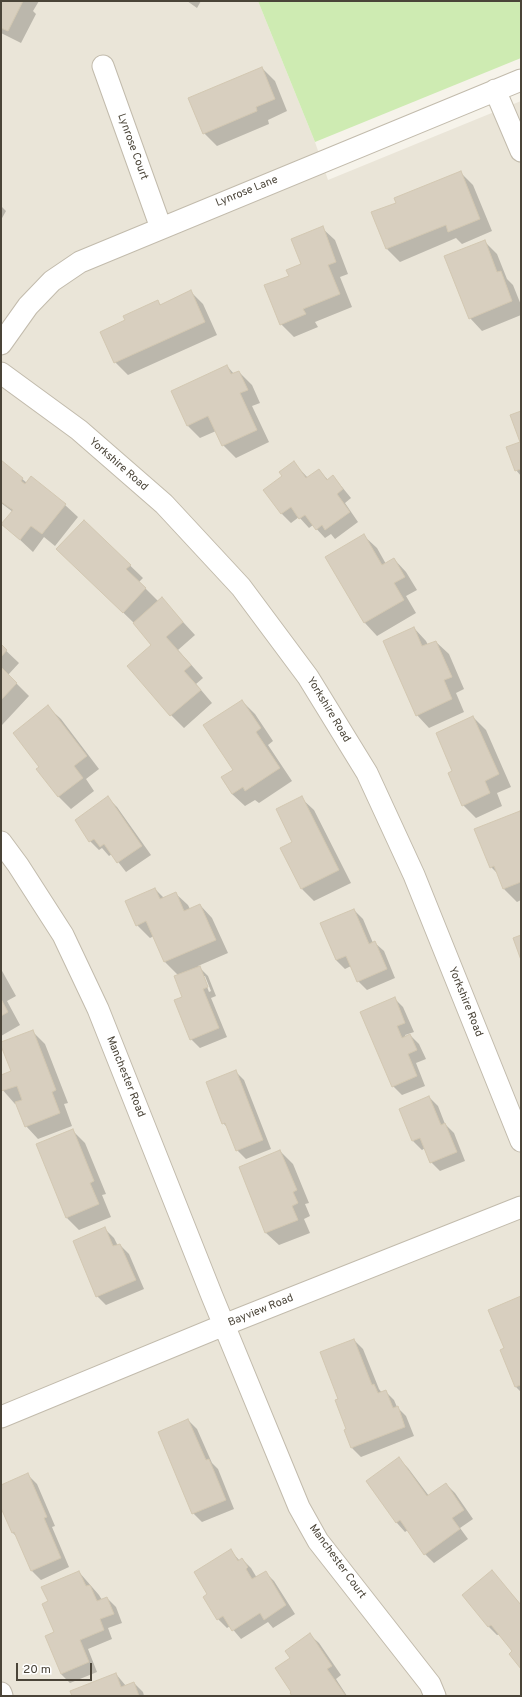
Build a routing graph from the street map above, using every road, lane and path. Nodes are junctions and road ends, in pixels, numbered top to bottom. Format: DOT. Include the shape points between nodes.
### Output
graph roads {
  1 [pos="103,66"];
  2 [pos="521,80"];
  3 [pos="496,90"];
  4 [pos="521,151"];
  5 [pos="161,228"];
  6 [pos="1,344"];
  7 [pos="1,372"];
  8 [pos="1,842"];
  9 [pos="521,1141"];
  10 [pos="521,1207"];
  11 [pos="224,1325"];
  12 [pos="1,1417"];
  13 [pos="1,1693"];
  14 [pos="2,1696"];
  15 [pos="435,1696"];
  1 -- 5 [label="street, Lynrose Court"];
  2 -- 3 [label="street, Lynrose Lane"];
  3 -- 4 [label="street"];
  3 -- 5 [label="street, Lynrose Lane"];
  5 -- 6 [label="street, Lynrose Lane" via="80,262 52,281 28,306"];
  7 -- 9 [label="street, Yorkshire Road" via="79,430 164,504 241,587 308,677 367,773 414,875"];
  8 -- 11 [label="street, Manchester Road" via="63,935 98,1009"];
  10 -- 11 [label="street, Bayview Road"];
  11 -- 12 [label="street, Bayview Road"];
  11 -- 15 [label="street, Manchester Court" via="299,1507 318,1541 430,1684"];
  13 -- 14 [label="street"];
}
